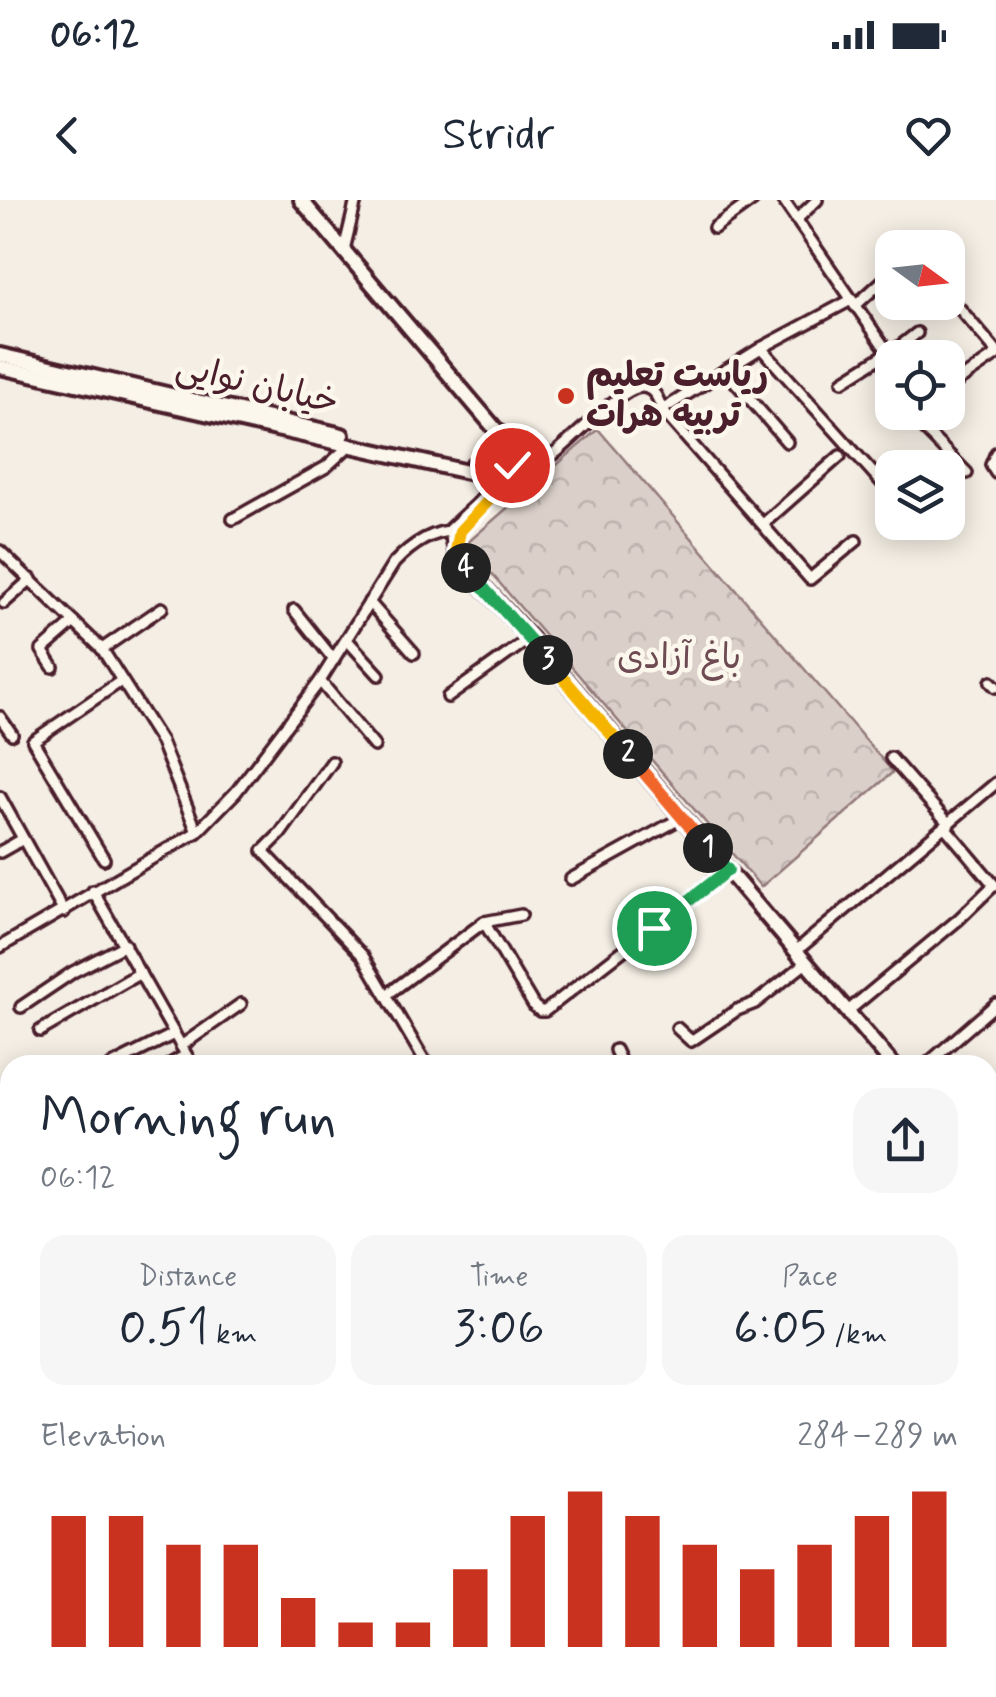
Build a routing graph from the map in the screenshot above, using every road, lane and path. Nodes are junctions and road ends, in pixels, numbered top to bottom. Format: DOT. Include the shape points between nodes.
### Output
graph roads {
  1 [pos="301,200"];
  2 [pos="356,200"];
  3 [pos="753,200"];
  4 [pos="783,200"];
  5 [pos="818,200"];
  6 [pos="796,220"];
  7 [pos="714,228"];
  8 [pos="344,250"];
  9 [pos="875,286"];
  10 [pos="854,303"];
  11 [pos="965,316"];
  12 [pos="917,333"];
  13 [pos="880,340"];
  14 [pos="908,340"];
  15 [pos="761,348"];
  16 [pos="996,353"];
  17 [pos="0,356"];
  18 [pos="875,363"];
  19 [pos="0,368"];
  20 [pos="726,370"];
  21 [pos="965,376"];
  22 [pos="844,381"];
  23 [pos="662,410"];
  24 [pos="926,430"];
  25 [pos="786,442"];
  26 [pos="350,445"];
  27 [pos="996,453"];
  28 [pos="840,456"];
  29 [pos="470,471"];
  30 [pos="996,472"];
  31 [pos="967,473"];
  32 [pos="508,475"];
  33 [pos="875,475"];
  34 [pos="480,503"];
  35 [pos="232,519"];
  36 [pos="763,524"];
  37 [pos="455,530"];
  38 [pos="856,540"];
  39 [pos="0,551"];
  40 [pos="31,578"];
  41 [pos="369,602"];
  42 [pos="4,604"];
  43 [pos="162,608"];
  44 [pos="294,610"];
  45 [pos="74,622"];
  46 [pos="530,638"];
  47 [pos="348,641"];
  48 [pos="102,650"];
  49 [pos="414,653"];
  50 [pos="334,660"];
  51 [pos="53,667"];
  52 [pos="379,675"];
  53 [pos="121,681"];
  54 [pos="320,681"];
  55 [pos="448,696"];
  56 [pos="0,717"];
  57 [pos="12,734"];
  58 [pos="374,746"];
  59 [pos="891,758"];
  60 [pos="332,762"];
  61 [pos="996,783"];
  62 [pos="0,797"];
  63 [pos="683,818"];
  64 [pos="947,826"];
  65 [pos="196,832"];
  66 [pos="24,839"];
  67 [pos="0,852"];
  68 [pos="104,859"];
  69 [pos="728,870"];
  70 [pos="570,879"];
  71 [pos="995,886"];
  72 [pos="93,891"];
  73 [pos="64,912"];
  74 [pos="522,915"];
  75 [pos="484,922"];
  76 [pos="125,945"];
  77 [pos="0,947"];
  78 [pos="796,950"];
  79 [pos="806,963"];
  80 [pos="140,974"];
  81 [pos="388,994"];
  82 [pos="241,1004"];
  83 [pos="996,1004"];
  84 [pos="20,1007"];
  85 [pos="848,1011"];
  86 [pos="677,1028"];
  87 [pos="40,1031"];
  88 [pos="174,1034"];
  89 [pos="184,1050"];
  90 [pos="615,1050"];
  91 [pos="132,1055"];
  92 [pos="179,1055"];
  93 [pos="187,1055"];
  94 [pos="422,1055"];
  95 [pos="617,1055"];
  96 [pos="884,1055"];
  97 [pos="937,1055"];
  1 -- 8 [label="street"];
  2 -- 8 [label="street"];
  3 -- 7 [label="street"];
  4 -- 6 [label="street"];
  5 -- 6 [label="street"];
  6 -- 10 [label="street"];
  8 -- 32 [label="street" via="514,451"];
  9 -- 10 [label="street"];
  10 -- 13 [label="street"];
  10 -- 15 [label="street"];
  11 -- 16 [label="street"];
  12 -- 14 [label="street"];
  15 -- 20 [label="street"];
  15 -- 33 [label="street"];
  16 -- 21 [label="street"];
  17 -- 32 [label="street, خیابان نوایی"];
  18 -- 22 [label="street"];
  19 -- 26 [label="street, خیابان نوایی"];
  20 -- 23 [label="street"];
  20 -- 25 [label="street"];
  23 -- 32 [label="street" via="650,389 638,387 556,453"];
  23 -- 36 [label="street"];
  24 -- 31 [label="street"];
  26 -- 29 [label="street, خیابان نوایی"];
  26 -- 35 [label="street" via="326,467"];
  27 -- 30 [label="street"];
  28 -- 36 [label="street"];
  29 -- 32 [label="street, خیابان نوایی"];
  29 -- 34 [label="street" via="483,487"];
  32 -- 34 [label="street"];
  32 -- 37 [label="street"];
  34 -- 37 [label="street"];
  36 -- 38 [label="street" via="810,578"];
  37 -- 41 [label="street" via="405,551"];
  37 -- 46 [label="street" via="465,567"];
  39 -- 40 [label="street"];
  40 -- 42 [label="street"];
  40 -- 45 [label="street"];
  41 -- 47 [label="street"];
  41 -- 49 [label="street"];
  43 -- 48 [label="street"];
  44 -- 50 [label="street"];
  45 -- 48 [label="street"];
  45 -- 51 [label="street" via="42,650"];
  46 -- 55 [label="street"];
  46 -- 63 [label="street"];
  47 -- 50 [label="street"];
  47 -- 52 [label="street"];
  48 -- 53 [label="street"];
  50 -- 54 [label="street"];
  53 -- 65 [label="street" via="161,742"];
  53 -- 68 [label="street" via="33,741"];
  54 -- 58 [label="street"];
  54 -- 65 [label="street" via="236,792"];
  56 -- 57 [label="street"];
  59 -- 64 [label="street"];
  60 -- 81 [label="street" via="264,851 335,923"];
  61 -- 64 [label="street"];
  62 -- 66 [label="street"];
  63 -- 69 [label="street"];
  63 -- 70 [label="street"];
  64 -- 71 [label="street"];
  64 -- 78 [label="street"];
  65 -- 72 [label="street"];
  66 -- 67 [label="street"];
  66 -- 73 [label="street"];
  69 -- 75 [label="street" via="546,1011 534,1006"];
  69 -- 78 [label="street"];
  71 -- 85 [label="street"];
  72 -- 73 [label="street"];
  72 -- 76 [label="street"];
  73 -- 77 [label="street"];
  74 -- 75 [label="street"];
  75 -- 81 [label="street"];
  76 -- 80 [label="street"];
  76 -- 84 [label="street"];
  78 -- 79 [label="street"];
  79 -- 85 [label="street"];
  79 -- 86 [label="street" via="692,1042"];
  80 -- 87 [label="street"];
  80 -- 88 [label="street"];
  81 -- 94 [label="street"];
  82 -- 89 [label="street"];
  83 -- 97 [label="street"];
  85 -- 96 [label="street"];
  88 -- 89 [label="street"];
  88 -- 91 [label="street"];
  89 -- 92 [label="street"];
  89 -- 93 [label="street"];
  90 -- 95 [label="street"];
}
